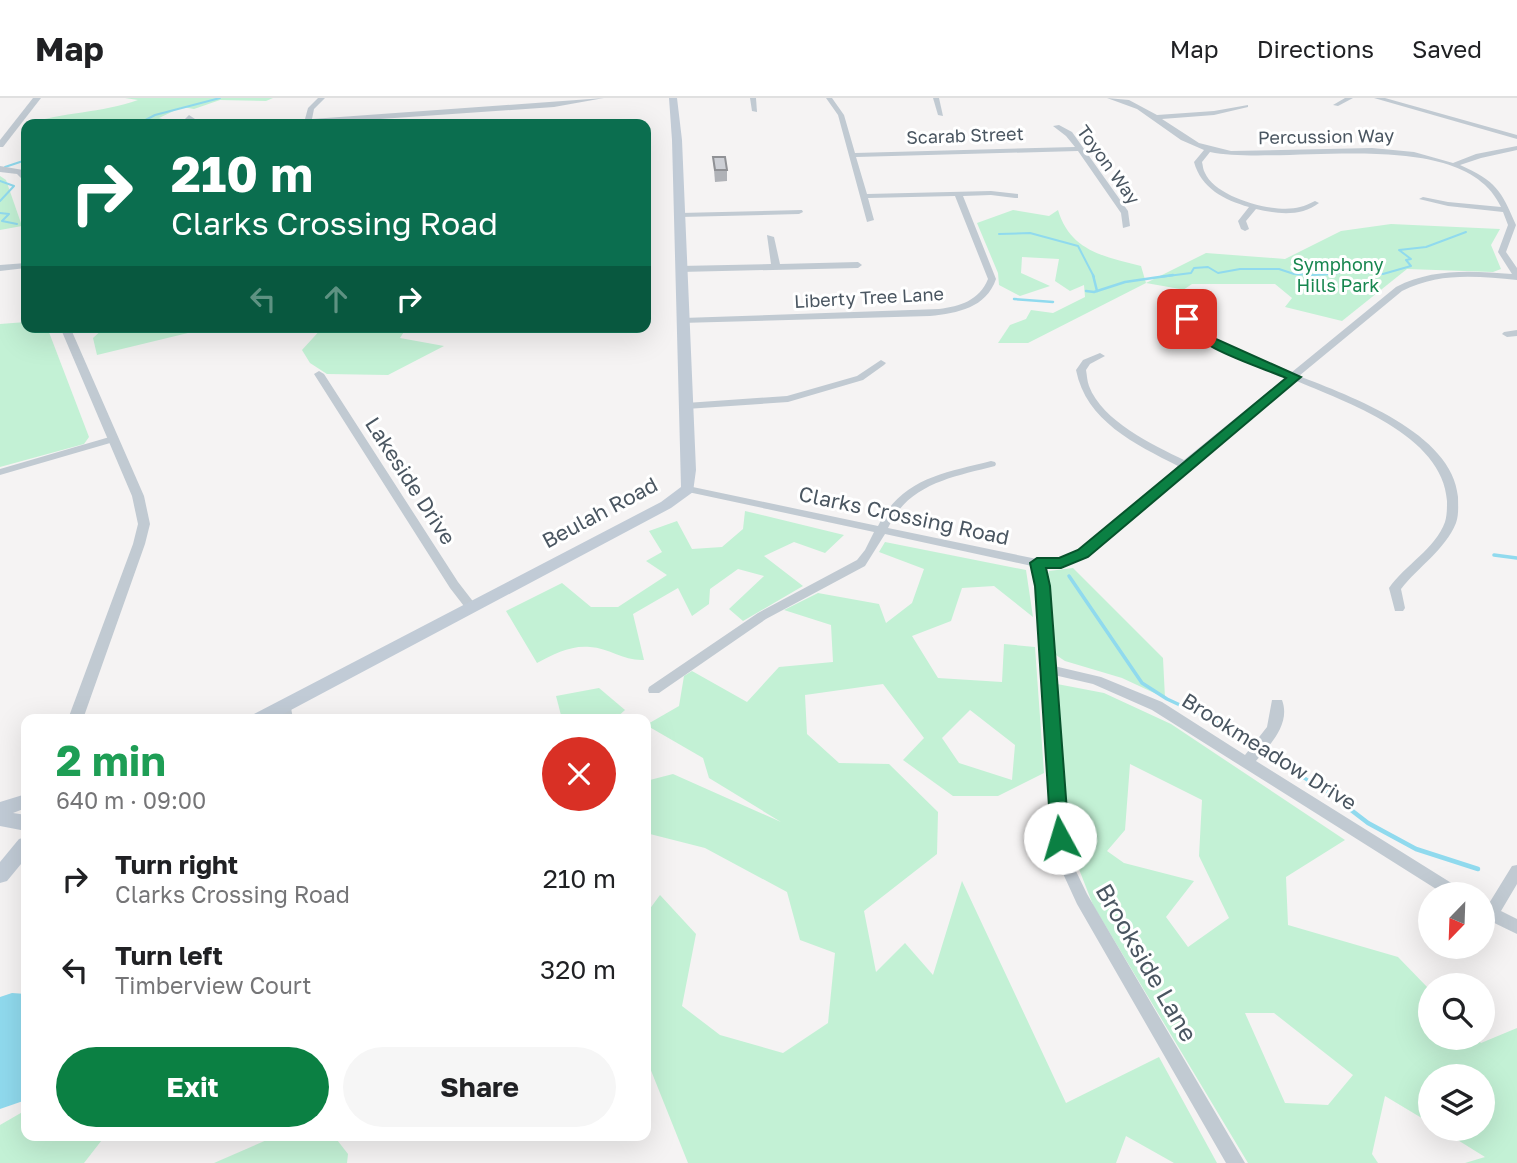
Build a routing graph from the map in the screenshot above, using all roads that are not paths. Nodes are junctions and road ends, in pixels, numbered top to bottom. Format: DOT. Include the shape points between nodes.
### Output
graph roads {
  1 [pos="37,98"];
  2 [pos="322,98"];
  3 [pos="569,98"];
  4 [pos="601,98"];
  5 [pos="673,98"];
  6 [pos="753,98"];
  7 [pos="829,98"];
  8 [pos="936,98"];
  9 [pos="1113,98"];
  10 [pos="1350,98"];
  11 [pos="1377,98"];
  12 [pos="580,100"];
  13 [pos="1336,105"];
  14 [pos="1246,106"];
  15 [pos="755,111"];
  16 [pos="941,115"];
  17 [pos="1156,117"];
  18 [pos="191,119"];
  19 [pos="250,119"];
  20 [pos="250,119"];
  21 [pos="308,119"];
  22 [pos="1057,127"];
  23 [pos="1517,137"];
  24 [pos="0,145"];
  25 [pos="1517,148"];
  26 [pos="1080,149"];
  27 [pos="1208,149"];
  28 [pos="852,156"];
  29 [pos="1454,165"];
  30 [pos="0,170"];
  31 [pos="21,173"];
  32 [pos="958,194"];
  33 [pos="864,196"];
  34 [pos="1014,196"];
  35 [pos="1423,199"];
  36 [pos="1315,203"];
  37 [pos="1254,206"];
  38 [pos="1506,210"];
  39 [pos="799,212"];
  40 [pos="680,215"];
  41 [pos="870,220"];
  42 [pos="1126,226"];
  43 [pos="1245,229"];
  44 [pos="770,237"];
  45 [pos="858,265"];
  46 [pos="21,266"];
  47 [pos="776,266"];
  48 [pos="0,268"];
  49 [pos="680,269"];
  50 [pos="1517,276"];
  51 [pos="1187,319"];
  52 [pos="683,321"];
  53 [pos="68,333"];
  54 [pos="1100,356"];
  55 [pos="881,363"];
  56 [pos="318,374"];
  57 [pos="1295,377"];
  58 [pos="686,406"];
  59 [pos="113,439"];
  60 [pos="991,464"];
  61 [pos="1185,466"];
  62 [pos="0,472"];
  63 [pos="688,489"];
  64 [pos="881,530"];
  65 [pos="1037,563"];
  66 [pos="471,607"];
  67 [pos="1399,608"];
  68 [pos="1048,669"];
  69 [pos="654,690"];
  70 [pos="1277,704"];
  71 [pos="286,713"];
  72 [pos="78,714"];
  73 [pos="1247,762"];
  74 [pos="21,803"];
  75 [pos="0,810"];
  76 [pos="0,818"];
  77 [pos="21,822"];
  78 [pos="21,851"];
  79 [pos="1517,871"];
  80 [pos="0,875"];
  81 [pos="1437,882"];
  82 [pos="1495,899"];
  83 [pos="1495,916"];
  84 [pos="1517,928"];
  85 [pos="1236,1163"];
  1 -- 24 [label="street"];
  2 -- 21 [label="street"];
  3 -- 21 [label="street"];
  4 -- 12 [label="street"];
  5 -- 40 [label="main road, Beulah Road"];
  6 -- 15 [label="street"];
  7 -- 28 [label="street" via="839,112"];
  8 -- 16 [label="street"];
  9 -- 17 [label="street, Percussion Way" via="1137,104"];
  10 -- 13 [label="street"];
  11 -- 23 [label="street"];
  12 -- 21 [label="street"];
  14 -- 17 [label="street"];
  17 -- 27 [label="street, Percussion Way" via="1178,136"];
  18 -- 20 [label="street" via="197,114"];
  19 -- 21 [label="street"];
  22 -- 26 [label="street, Toyon Way"];
  25 -- 29 [label="street"];
  26 -- 28 [label="street, Scarab Street"];
  26 -- 42 [label="street, Toyon Way" via="1125,213"];
  27 -- 29 [label="street, Percussion Way" via="1250,154 1387,150"];
  27 -- 37 [label="street" via="1198,162 1202,177 1221,193"];
  28 -- 33 [label="street"];
  29 -- 38 [label="street, Percussion Way" via="1488,184"];
  30 -- 31 [label="street"];
  32 -- 33 [label="street"];
  32 -- 34 [label="street"];
  32 -- 52 [label="street, Liberty Tree Lane" via="992,279 987,291 967,305 930,313"];
  33 -- 41 [label="street"];
  35 -- 38 [label="street"];
  36 -- 37 [label="street" via="1292,211"];
  37 -- 43 [label="street" via="1242,221"];
  38 -- 50 [label="street" via="1513,230 1502,251"];
  39 -- 40 [label="street"];
  40 -- 49 [label="main road, Beulah Road"];
  44 -- 47 [label="street"];
  45 -- 47 [label="street"];
  46 -- 48 [label="street"];
  47 -- 49 [label="street"];
  49 -- 52 [label="main road, Beulah Road"];
  50 -- 57 [label="street, Clarks Crossing Road" via="1447,274 1408,283"];
  51 -- 57 [label="street" via="1202,337"];
  52 -- 58 [label="main road, Beulah Road"];
  53 -- 59 [label="street"];
  54 -- 61 [label="street" via="1081,370 1084,387 1095,404 1139,441"];
  55 -- 58 [label="street" via="860,378 788,400"];
  56 -- 66 [label="street, Lakeside Drive"];
  57 -- 61 [label="street, Clarks Crossing Road"];
  57 -- 67 [label="street" via="1354,402 1411,434 1429,450 1454,494 1453,514 1442,536 1395,588"];
  58 -- 63 [label="main road, Beulah Road"];
  59 -- 62 [label="street"];
  59 -- 72 [label="street" via="141,504 144,524"];
  60 -- 64 [label="street" via="940,475 916,486 894,508"];
  61 -- 65 [label="street, Clarks Crossing Road" via="1083,554 1061,563"];
  63 -- 64 [label="street, Clarks Crossing Road"];
  63 -- 66 [label="main road, Beulah Road" via="666,505"];
  64 -- 65 [label="street, Clarks Crossing Road"];
  64 -- 69 [label="street" via="861,563 762,616"];
  65 -- 68 [label="street, Brookside Lane"];
  66 -- 71 [label="main road, Beulah Road"];
  68 -- 73 [label="street, Brookmeadow Drive" via="1096,680 1136,696"];
  68 -- 85 [label="street, Brookside Lane" via="1058,824 1067,867"];
  70 -- 73 [label="street" via="1275,729"];
  73 -- 81 [label="street, Brookmeadow Drive"];
  74 -- 75 [label="main road"];
  76 -- 77 [label="main road"];
  78 -- 80 [label="main road"];
  79 -- 82 [label="street"];
  83 -- 84 [label="street"];
}
